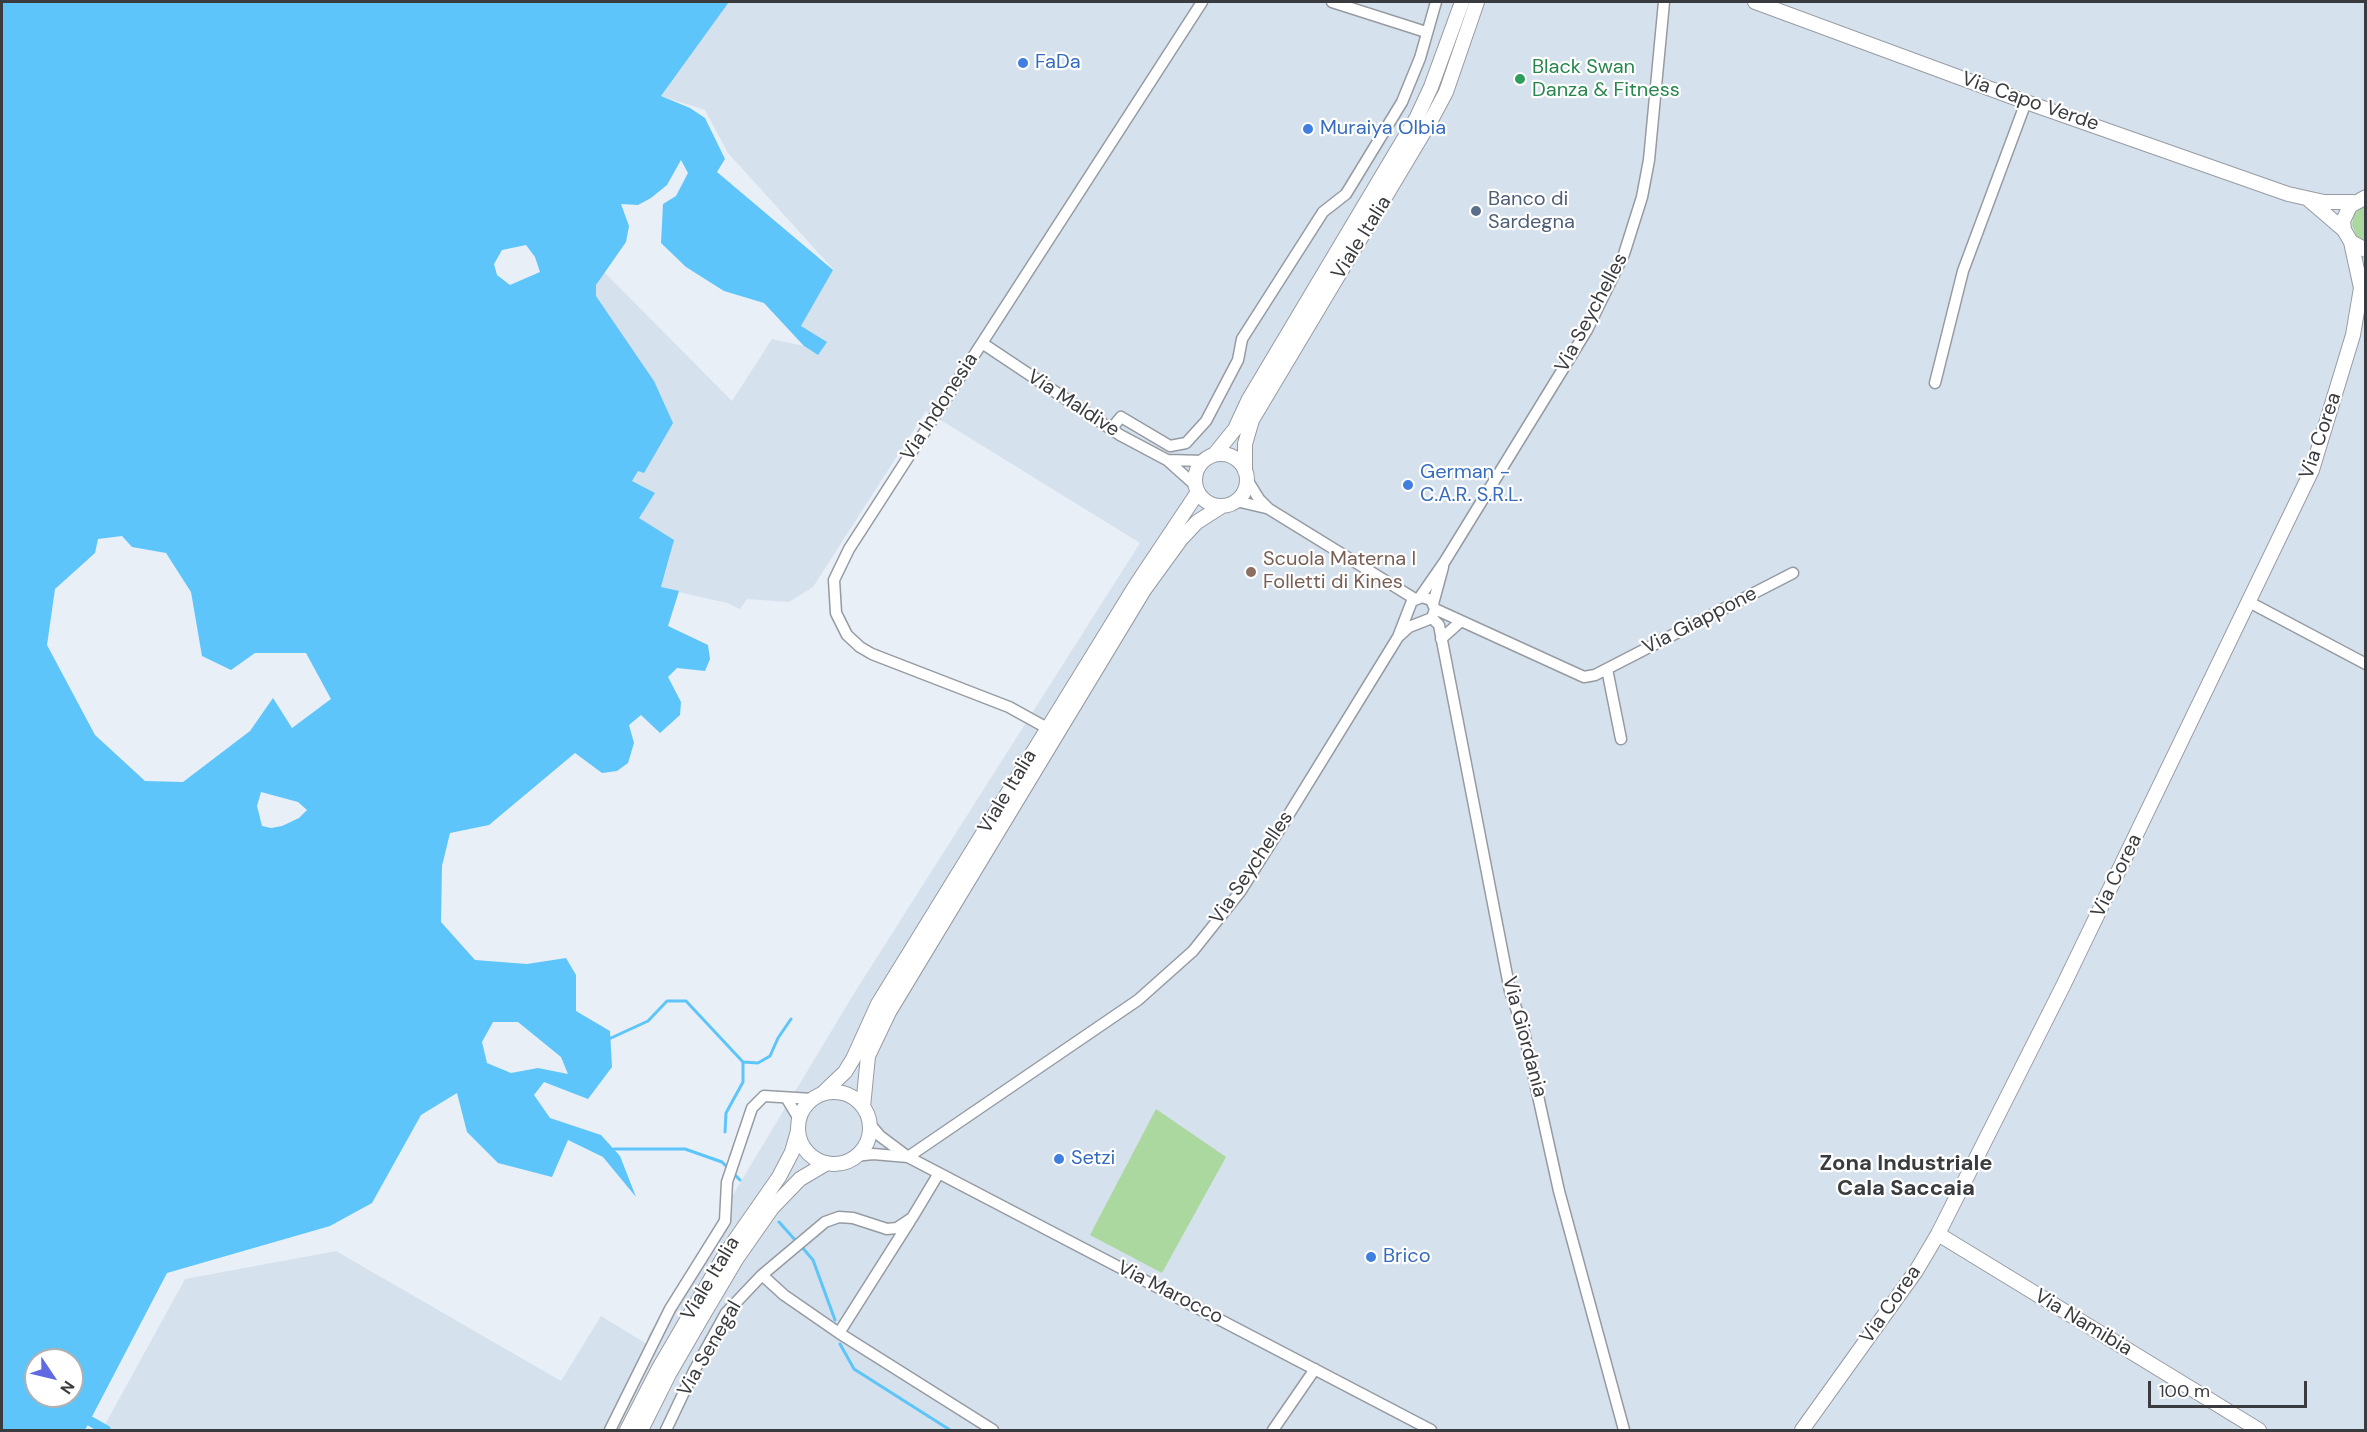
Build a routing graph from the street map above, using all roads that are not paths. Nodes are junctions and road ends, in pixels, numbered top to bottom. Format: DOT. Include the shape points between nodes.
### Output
graph roads {
  1 [pos="1203,2"];
  2 [pos="1332,2"];
  3 [pos="1436,2"];
  4 [pos="1462,2"];
  5 [pos="1477,2"];
  6 [pos="1664,2"];
  7 [pos="1755,2"];
  8 [pos="1426,32"];
  9 [pos="2026,102"];
  10 [pos="2307,199"];
  11 [pos="2360,199"];
  12 [pos="2348,236"];
  13 [pos="2366,250"];
  14 [pos="2363,284"];
  15 [pos="982,344"];
  16 [pos="1935,383"];
  17 [pos="1112,429"];
  18 [pos="1209,458"];
  19 [pos="1167,460"];
  20 [pos="1246,475"];
  21 [pos="1197,489"];
  22 [pos="1236,501"];
  23 [pos="1222,506"];
  24 [pos="1269,509"];
  25 [pos="1445,561"];
  26 [pos="1793,573"];
  27 [pos="2249,602"];
  28 [pos="1414,603"];
  29 [pos="1429,615"];
  30 [pos="1460,622"];
  31 [pos="1398,637"];
  32 [pos="1441,639"];
  33 [pos="2366,664"];
  34 [pos="1607,669"];
  35 [pos="1047,728"];
  36 [pos="1620,739"];
  37 [pos="818,1096"];
  38 [pos="787,1099"];
  39 [pos="863,1107"];
  40 [pos="869,1123"];
  41 [pos="798,1125"];
  42 [pos="855,1156"];
  43 [pos="908,1157"];
  44 [pos="827,1163"];
  45 [pos="939,1173"];
  46 [pos="912,1218"];
  47 [pos="1938,1234"];
  48 [pos="762,1275"];
  49 [pos="839,1333"];
  50 [pos="1315,1368"];
  51 [pos="986,1429"];
  52 [pos="610,1431"];
  53 [pos="627,1431"];
  54 [pos="641,1431"];
  55 [pos="666,1431"];
  56 [pos="1273,1431"];
  57 [pos="1431,1431"];
  58 [pos="1624,1431"];
  59 [pos="1802,1431"];
  60 [pos="2259,1431"];
  1 -- 15 [label="street, Via Indonesia"];
  2 -- 8 [label="street"];
  3 -- 8 [label="street"];
  4 -- 18 [label="main road, Viale Italia" via="1431,87 1412,126 1249,399 1235,429"];
  5 -- 20 [label="main road, Viale Italia" via="1446,92 1430,122 1252,420 1245,444"];
  6 -- 25 [label="street, Via Seychelles" via="1649,160 1624,254 1587,330"];
  7 -- 9 [label="main road, Via Capo Verde"];
  8 -- 17 [label="street" via="1402,102 1346,194 1323,212 1242,339 1238,360 1217,403 1186,443 1170,446 1122,417"];
  9 -- 10 [label="main road, Via Capo Verde"];
  9 -- 16 [label="street" via="1963,271"];
  10 -- 11 [label="main road"];
  10 -- 12 [label="main road"];
  11 -- 12 [label="main road" via="2345,215"];
  12 -- 13 [label="main road"];
  12 -- 14 [label="main road"];
  14 -- 27 [label="main road, Via Corea" via="2353,335 2312,470"];
  15 -- 17 [label="street, Via Maldive"];
  15 -- 35 [label="street, Via Indonesia" via="849,549 835,576 833,598 847,635 872,654 1009,707"];
  17 -- 19 [label="street, Via Maldive"];
  18 -- 19 [label="street, Via Maldive"];
  18 -- 20 [label="main road" via="1232,457"];
  18 -- 21 [label="main road" via="1196,474"];
  19 -- 21 [label="street, Via Maldive"];
  20 -- 22 [label="main road" via="1244,492"];
  20 -- 24 [label="street" via="1258,499"];
  21 -- 23 [label="main road" via="1209,503"];
  21 -- 35 [label="main road, Viale Italia"];
  22 -- 23 [label="main road"];
  22 -- 24 [label="street"];
  23 -- 39 [label="main road, Viale Italia" via="1181,538 1144,590 902,992 868,1056"];
  24 -- 28 [label="street" via="1394,586"];
  25 -- 28 [label="street, Via Seychelles"];
  25 -- 29 [label="street, Via Seychelles"];
  26 -- 34 [label="street, Via Giappone"];
  27 -- 33 [label="street"];
  27 -- 47 [label="main road, Via Corea"];
  28 -- 29 [label="street, Via Giappone" via="1428,598"];
  28 -- 29 [label="street, Via Giordania" via="1413,619"];
  28 -- 31 [label="street, Via Seychelles"];
  29 -- 30 [label="street, Via Giappone"];
  29 -- 31 [label="street, Via Seychelles"];
  29 -- 32 [label="street, Via Giordania" via="1439,625"];
  30 -- 32 [label="street"];
  30 -- 34 [label="street, Via Giappone" via="1584,676"];
  31 -- 43 [label="street, Via Seychelles" via="1240,892 1193,951 1138,1000"];
  32 -- 58 [label="street, Via Giordania" via="1510,991 1523,1028 1559,1191"];
  34 -- 36 [label="street"];
  35 -- 37 [label="main road, Viale Italia" via="878,1004 854,1059"];
  37 -- 38 [label="street"];
  37 -- 39 [label="main road" via="845,1093"];
  37 -- 41 [label="main road"];
  38 -- 41 [label="street"];
  38 -- 52 [label="street" via="765,1096 752,1108 730,1171 725,1221 670,1309"];
  39 -- 40 [label="main road"];
  40 -- 42 [label="main road" via="867,1141"];
  40 -- 43 [label="street, Via Marocco"];
  41 -- 44 [label="main road" via="807,1152"];
  41 -- 53 [label="main road, Viale Italia" via="792,1152 779,1177 726,1253 658,1368"];
  42 -- 43 [label="street, Via Marocco"];
  42 -- 44 [label="main road"];
  43 -- 45 [label="street, Via Marocco"];
  44 -- 54 [label="main road, Viale Italia" via="788,1190 755,1233 669,1374"];
  45 -- 46 [label="street"];
  45 -- 50 [label="street, Via Marocco"];
  46 -- 48 [label="street, Via Senegal" via="897,1228 887,1229 854,1218 825,1222"];
  46 -- 49 [label="street"];
  47 -- 59 [label="main road, Via Corea" via="1910,1280"];
  47 -- 60 [label="main road, Via Namibia"];
  48 -- 49 [label="street"];
  48 -- 55 [label="street, Via Senegal" via="726,1313"];
  49 -- 51 [label="street"];
  50 -- 56 [label="street"];
  50 -- 57 [label="street, Via Marocco"];
}
